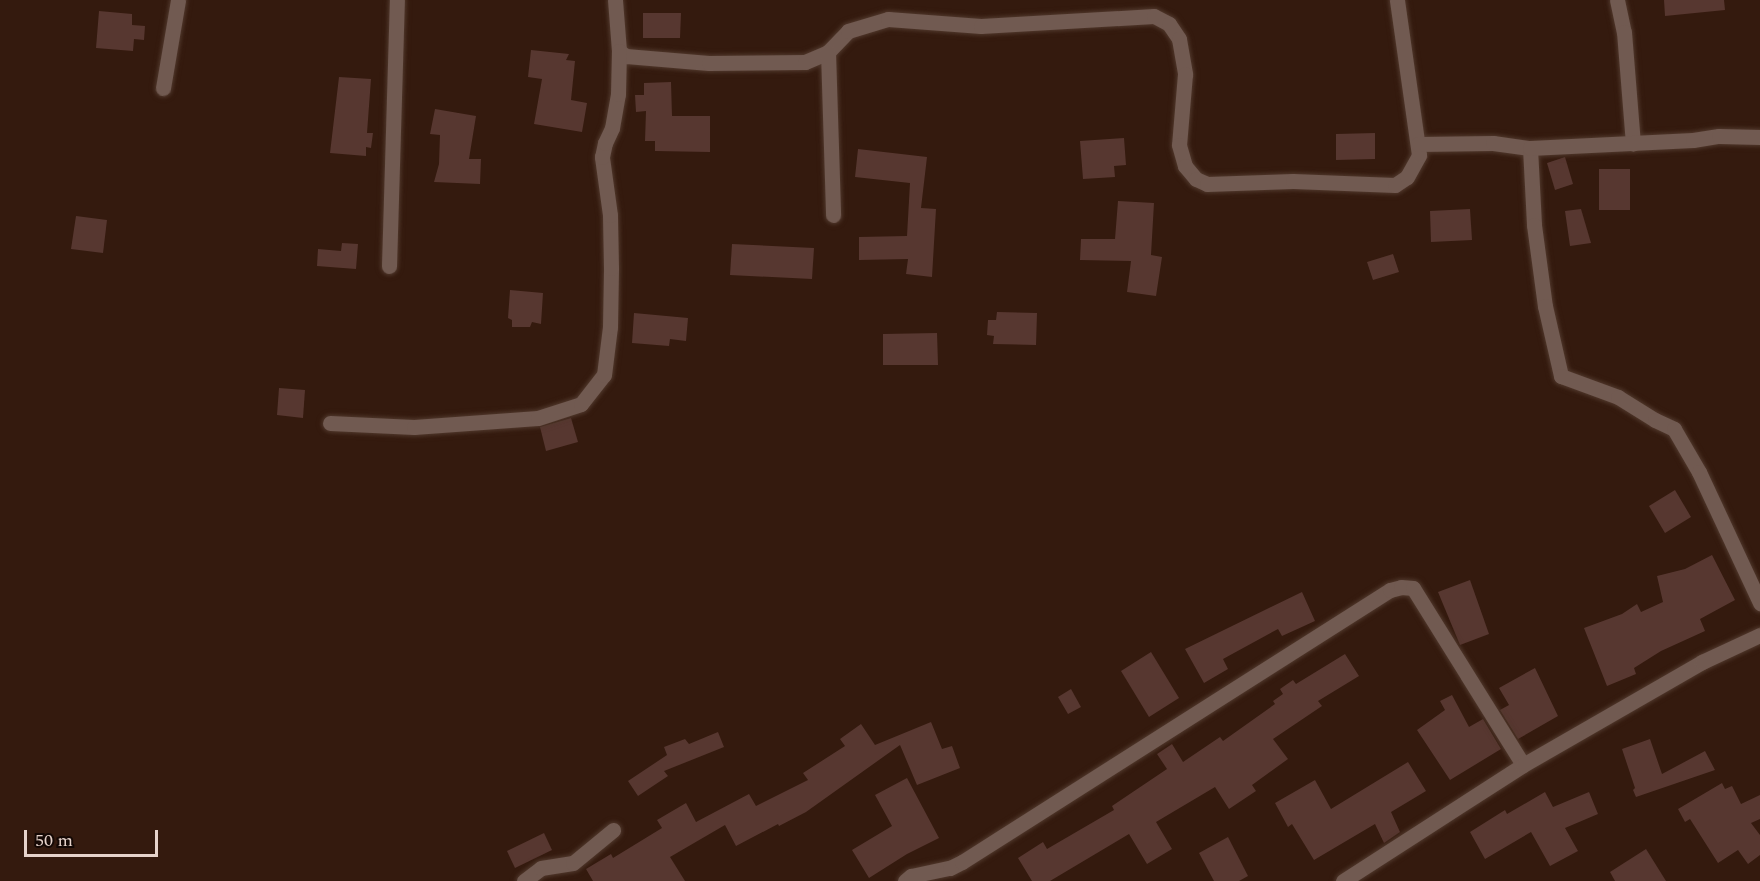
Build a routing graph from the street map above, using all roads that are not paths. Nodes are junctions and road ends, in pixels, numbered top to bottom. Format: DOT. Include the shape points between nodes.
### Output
graph roads {
  1 [pos="178,0"];
  2 [pos="397,0"];
  3 [pos="615,0"];
  4 [pos="1396,0"];
  5 [pos="1617,0"];
  6 [pos="619,51"];
  7 [pos="828,52"];
  8 [pos="163,88"];
  9 [pos="1760,137"];
  10 [pos="1418,144"];
  11 [pos="1633,144"];
  12 [pos="1530,148"];
  13 [pos="833,215"];
  14 [pos="389,266"];
  15 [pos="330,423"];
  16 [pos="1760,603"];
  17 [pos="1760,635"];
  18 [pos="1523,765"];
  19 [pos="614,830"];
  20 [pos="524,881"];
  21 [pos="905,881"];
  22 [pos="1343,881"];
  1 -- 8 [label="street"];
  2 -- 14 [label="street"];
  3 -- 6 [label="street"];
  4 -- 10 [label="street"];
  5 -- 11 [label="street" via="1624,32"];
  6 -- 7 [label="street" via="627,56 709,63 805,62"];
  6 -- 15 [label="street" via="618,94 602,157 610,215 611,268 604,375 581,404 538,418 414,427"];
  7 -- 10 [label="street" via="848,31 888,19 981,26 1154,16 1170,24 1179,39 1185,74 1179,145 1185,166 1196,179 1207,184 1293,181 1395,185 1407,177 1419,155"];
  7 -- 13 [label="street"];
  9 -- 11 [label="street" via="1719,136"];
  10 -- 12 [label="street" via="1493,143"];
  11 -- 12 [label="street"];
  12 -- 16 [label="street" via="1534,225 1545,306 1561,376 1618,397 1674,429 1699,472"];
  17 -- 18 [label="street" via="1702,662"];
  18 -- 21 [label="street" via="1413,588 1401,587 1390,590 962,862"];
  18 -- 22 [label="street"];
  19 -- 20 [label="street" via="573,863 541,868"];
}
